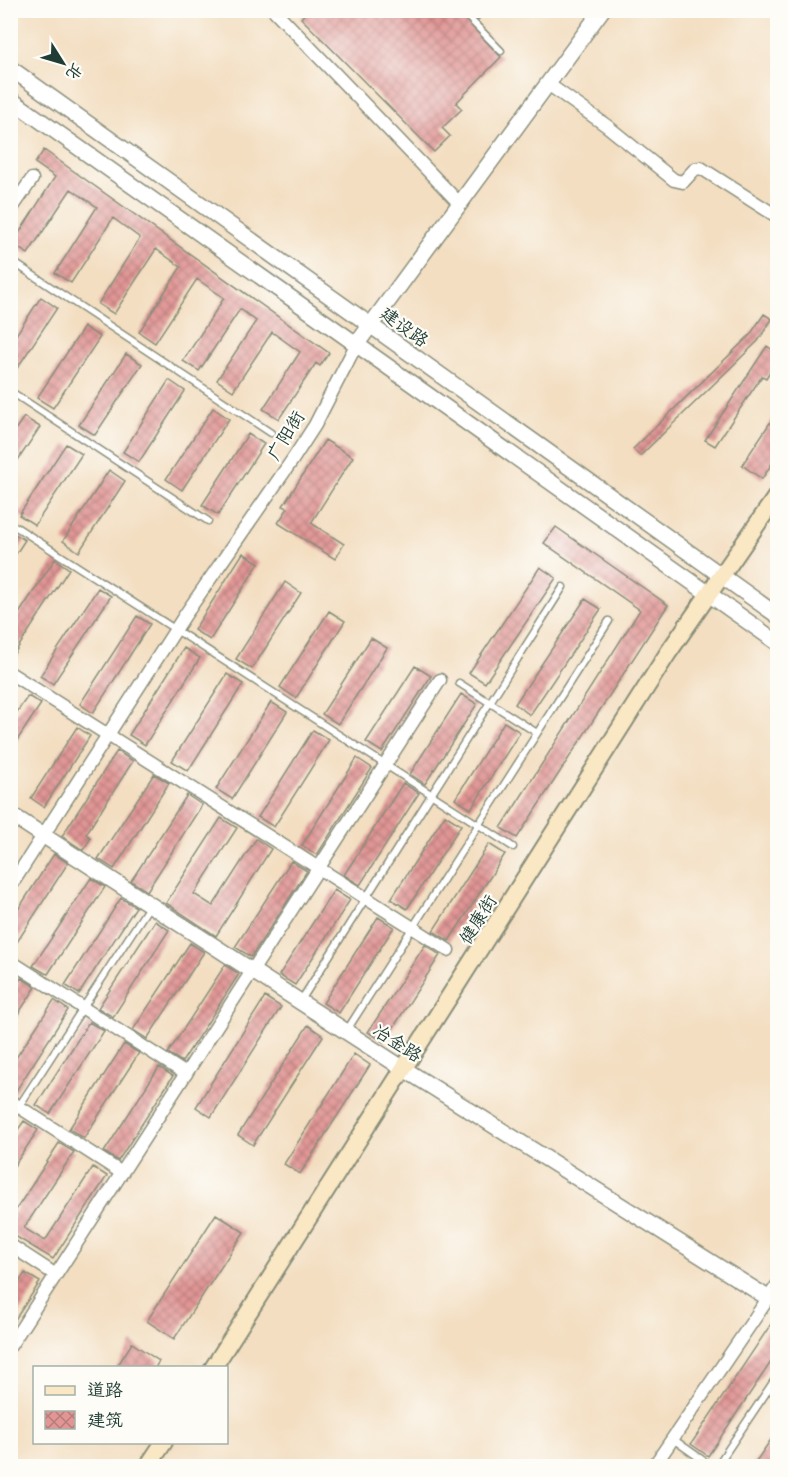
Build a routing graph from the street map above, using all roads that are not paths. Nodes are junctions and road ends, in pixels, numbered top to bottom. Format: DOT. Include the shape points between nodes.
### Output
graph roads {
  1 [pos="274,10"];
  2 [pos="461,10"];
  3 [pos="602,10"];
  4 [pos="501,51"];
  5 [pos="10,68"];
  6 [pos="548,84"];
  7 [pos="10,99"];
  8 [pos="32,179"];
  9 [pos="460,204"];
  10 [pos="10,211"];
  11 [pos="777,217"];
  12 [pos="10,260"];
  13 [pos="371,325"];
  14 [pos="356,345"];
  15 [pos="10,392"];
  16 [pos="271,433"];
  17 [pos="777,494"];
  18 [pos="208,521"];
  19 [pos="10,523"];
  20 [pos="721,576"];
  21 [pos="563,587"];
  22 [pos="709,594"];
  23 [pos="777,616"];
  24 [pos="609,621"];
  25 [pos="175,629"];
  26 [pos="777,644"];
  27 [pos="10,673"];
  28 [pos="440,680"];
  29 [pos="459,683"];
  30 [pos="490,702"];
  31 [pos="537,733"];
  32 [pos="107,736"];
  33 [pos="386,765"];
  34 [pos="431,795"];
  35 [pos="10,814"];
  36 [pos="478,825"];
  37 [pos="44,835"];
  38 [pos="513,847"];
  39 [pos="318,869"];
  40 [pos="10,887"];
  41 [pos="365,898"];
  42 [pos="150,905"];
  43 [pos="412,928"];
  44 [pos="448,950"];
  45 [pos="10,961"];
  46 [pos="252,971"];
  47 [pos="300,1002"];
  48 [pos="83,1008"];
  49 [pos="346,1031"];
  50 [pos="404,1069"];
  51 [pos="186,1074"];
  52 [pos="15,1104"];
  53 [pos="10,1120"];
  54 [pos="122,1173"];
  55 [pos="10,1245"];
  56 [pos="56,1275"];
  57 [pos="777,1284"];
  58 [pos="768,1298"];
  59 [pos="10,1346"];
  60 [pos="214,1366"];
  61 [pos="777,1375"];
  62 [pos="673,1439"];
  63 [pos="163,1444"];
  64 [pos="148,1467"];
  65 [pos="654,1467"];
  66 [pos="711,1467"];
  67 [pos="717,1467"];
  1 -- 9 [label="street"];
  2 -- 4 [label="lane"];
  3 -- 6 [label="street, 广阳街"];
  5 -- 13 [label="street, 建设路"];
  6 -- 9 [label="street, 广阳街"];
  6 -- 11 [label="street" via="674,180 683,182 701,168"];
  7 -- 14 [label="street"];
  8 -- 10 [label="street"];
  9 -- 13 [label="street, 广阳街"];
  12 -- 16 [label="lane"];
  13 -- 14 [label="street, 广阳街"];
  13 -- 20 [label="street, 建设路"];
  14 -- 22 [label="street"];
  14 -- 25 [label="street, 广阳街" via="315,425"];
  15 -- 18 [label="lane"];
  17 -- 20 [label="main road, 健康街"];
  19 -- 25 [label="lane"];
  20 -- 22 [label="main road, 健康街"];
  20 -- 23 [label="street, 建设路"];
  21 -- 30 [label="lane"];
  22 -- 26 [label="street"];
  22 -- 50 [label="main road, 健康街"];
  24 -- 31 [label="lane"];
  25 -- 32 [label="street, 广阳街"];
  25 -- 33 [label="lane"];
  27 -- 32 [label="street"];
  28 -- 33 [label="street"];
  29 -- 30 [label="lane"];
  30 -- 31 [label="lane"];
  30 -- 34 [label="lane"];
  31 -- 36 [label="lane"];
  32 -- 37 [label="street, 广阳街"];
  32 -- 39 [label="street"];
  33 -- 34 [label="lane"];
  33 -- 39 [label="street"];
  34 -- 36 [label="lane"];
  34 -- 41 [label="lane"];
  35 -- 37 [label="street, 冶金路"];
  36 -- 38 [label="lane"];
  36 -- 43 [label="lane"];
  37 -- 40 [label="street, 广阳街"];
  37 -- 42 [label="street, 冶金路"];
  39 -- 41 [label="street"];
  39 -- 46 [label="street"];
  41 -- 43 [label="street"];
  41 -- 47 [label="lane"];
  42 -- 46 [label="street, 冶金路"];
  42 -- 48 [label="lane"];
  43 -- 44 [label="street"];
  43 -- 49 [label="lane"];
  45 -- 48 [label="street"];
  46 -- 47 [label="street, 冶金路"];
  46 -- 51 [label="street"];
  47 -- 49 [label="street, 冶金路"];
  48 -- 51 [label="street"];
  48 -- 52 [label="lane"];
  49 -- 50 [label="street, 冶金路"];
  50 -- 58 [label="street, 冶金路"];
  50 -- 60 [label="main road, 健康街"];
  51 -- 54 [label="street"];
  52 -- 53 [label="lane"];
  52 -- 54 [label="street"];
  54 -- 56 [label="street"];
  55 -- 56 [label="street"];
  56 -- 59 [label="street"];
  57 -- 58 [label="street"];
  58 -- 62 [label="street"];
  61 -- 67 [label="lane"];
  62 -- 65 [label="street"];
  62 -- 66 [label="lane"];
  63 -- 64 [label="main road"];
}
